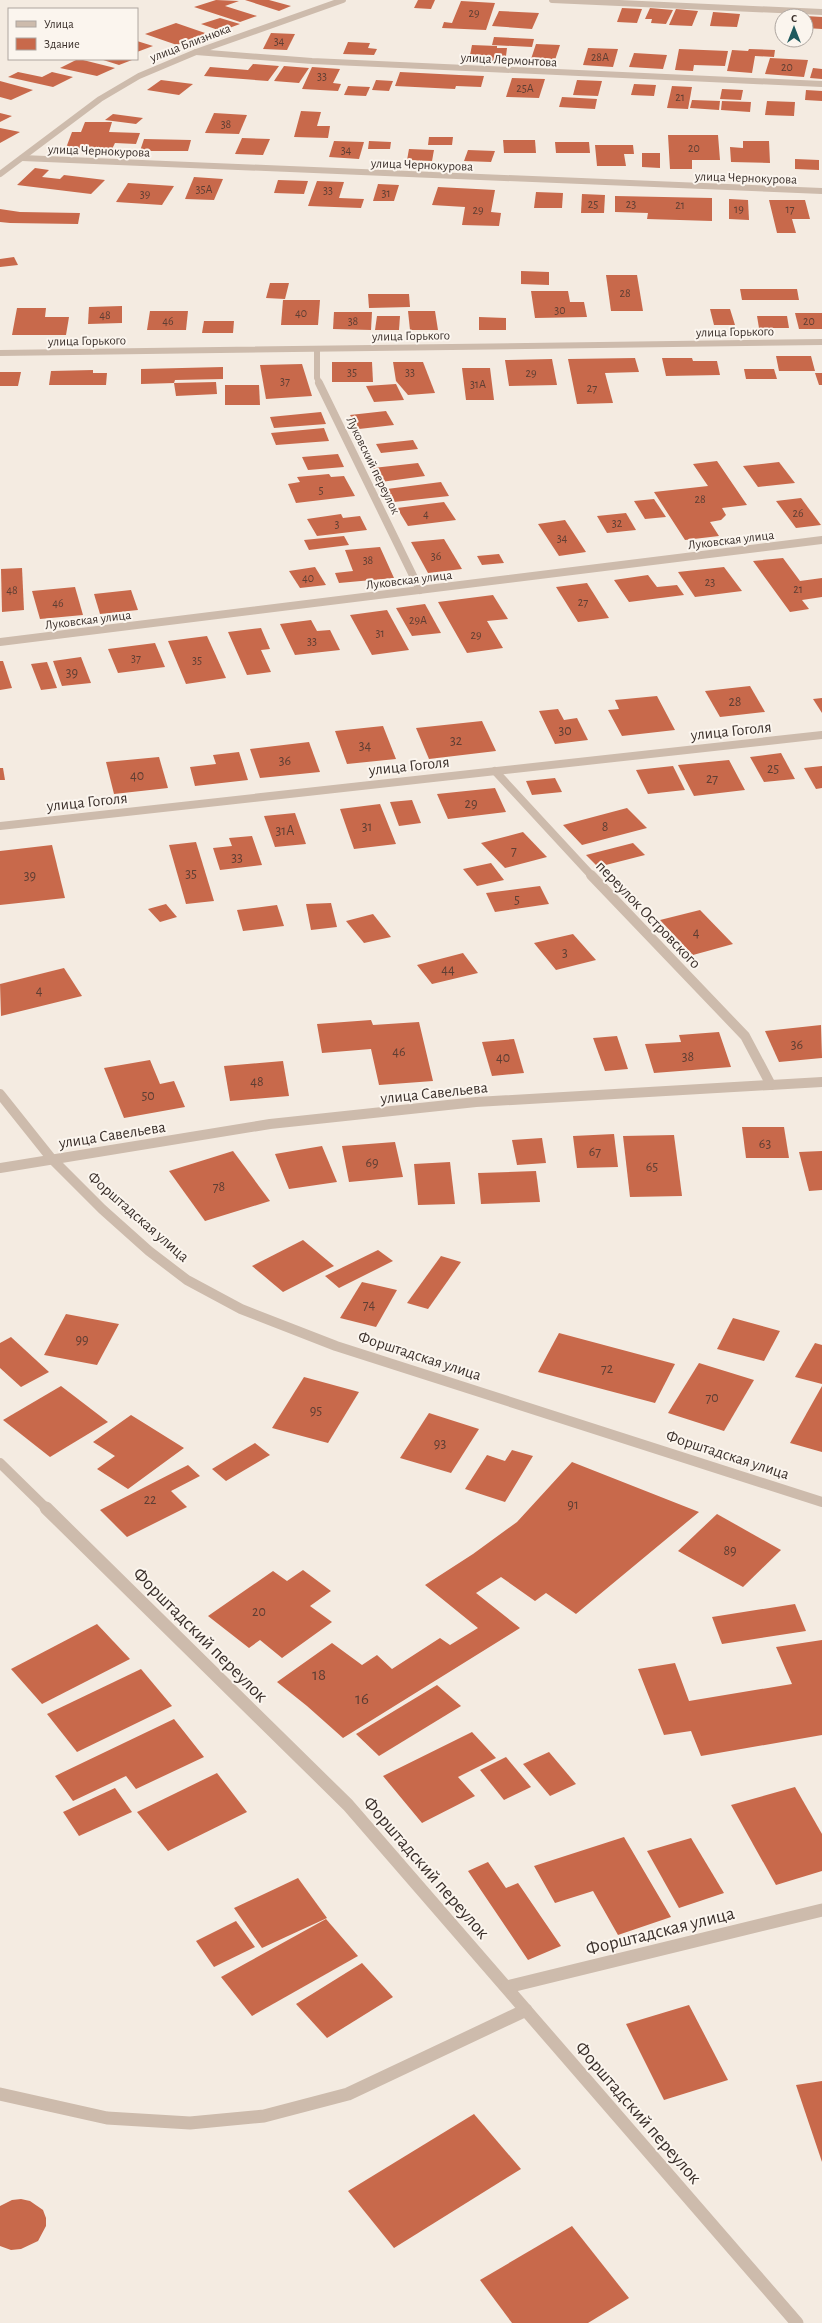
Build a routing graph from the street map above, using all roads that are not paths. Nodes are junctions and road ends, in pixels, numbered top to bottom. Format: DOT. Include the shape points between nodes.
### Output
graph roads {
  1 [pos="343,0"];
  2 [pos="552,0"];
  3 [pos="822,12"];
  4 [pos="196,52"];
  5 [pos="822,84"];
  6 [pos="22,158"];
  7 [pos="0,174"];
  8 [pos="822,191"];
  9 [pos="822,342"];
  10 [pos="317,349"];
  11 [pos="0,353"];
  12 [pos="822,540"];
  13 [pos="420,590"];
  14 [pos="0,642"];
  15 [pos="822,735"];
  16 [pos="495,771"];
  17 [pos="0,826"];
  18 [pos="822,1082"];
  19 [pos="771,1085"];
  20 [pos="0,1094"];
  21 [pos="51,1158"];
  22 [pos="0,1168"];
  23 [pos="0,1463"];
  24 [pos="822,1502"];
  25 [pos="822,1910"];
  26 [pos="506,1987"];
  27 [pos="526,2010"];
  28 [pos="0,2094"];
  29 [pos="797,2323"];
  1 -- 4 [label="street, улица Близнюка"];
  2 -- 3 [label="street"];
  4 -- 5 [label="street, улица Лермонтова" via="312,61"];
  4 -- 6 [label="street, улица Близнюка" via="139,76 100,99"];
  6 -- 7 [label="street, улица Близнюка"];
  6 -- 8 [label="street, улица Чернокурова"];
  9 -- 10 [label="street, улица Горького"];
  10 -- 11 [label="street, улица Горького"];
  10 -- 13 [label="street, Луковский переулок" via="317,378"];
  12 -- 13 [label="street, Луковская улица"];
  13 -- 14 [label="street, Луковская улица"];
  15 -- 16 [label="street, улица Гоголя"];
  16 -- 17 [label="street, улица Гоголя"];
  16 -- 19 [label="street, переулок Островского" via="533,815 745,1036"];
  18 -- 19 [label="street, улица Савельева"];
  19 -- 21 [label="street, улица Савельева" via="476,1102 270,1124"];
  20 -- 21 [label="street"];
  21 -- 22 [label="street, улица Савельева"];
  21 -- 24 [label="street, Форштадская улица" via="149,1251 187,1280 241,1310 336,1346"];
  23 -- 26 [label="street, Форштадский переулок" via="348,1805"];
  25 -- 26 [label="street, Форштадская улица"];
  26 -- 27 [label="street, Форштадский переулок"];
  27 -- 28 [label="street" via="348,2094 264,2116 190,2123 107,2118"];
  27 -- 29 [label="street, Форштадский переулок"];
}
